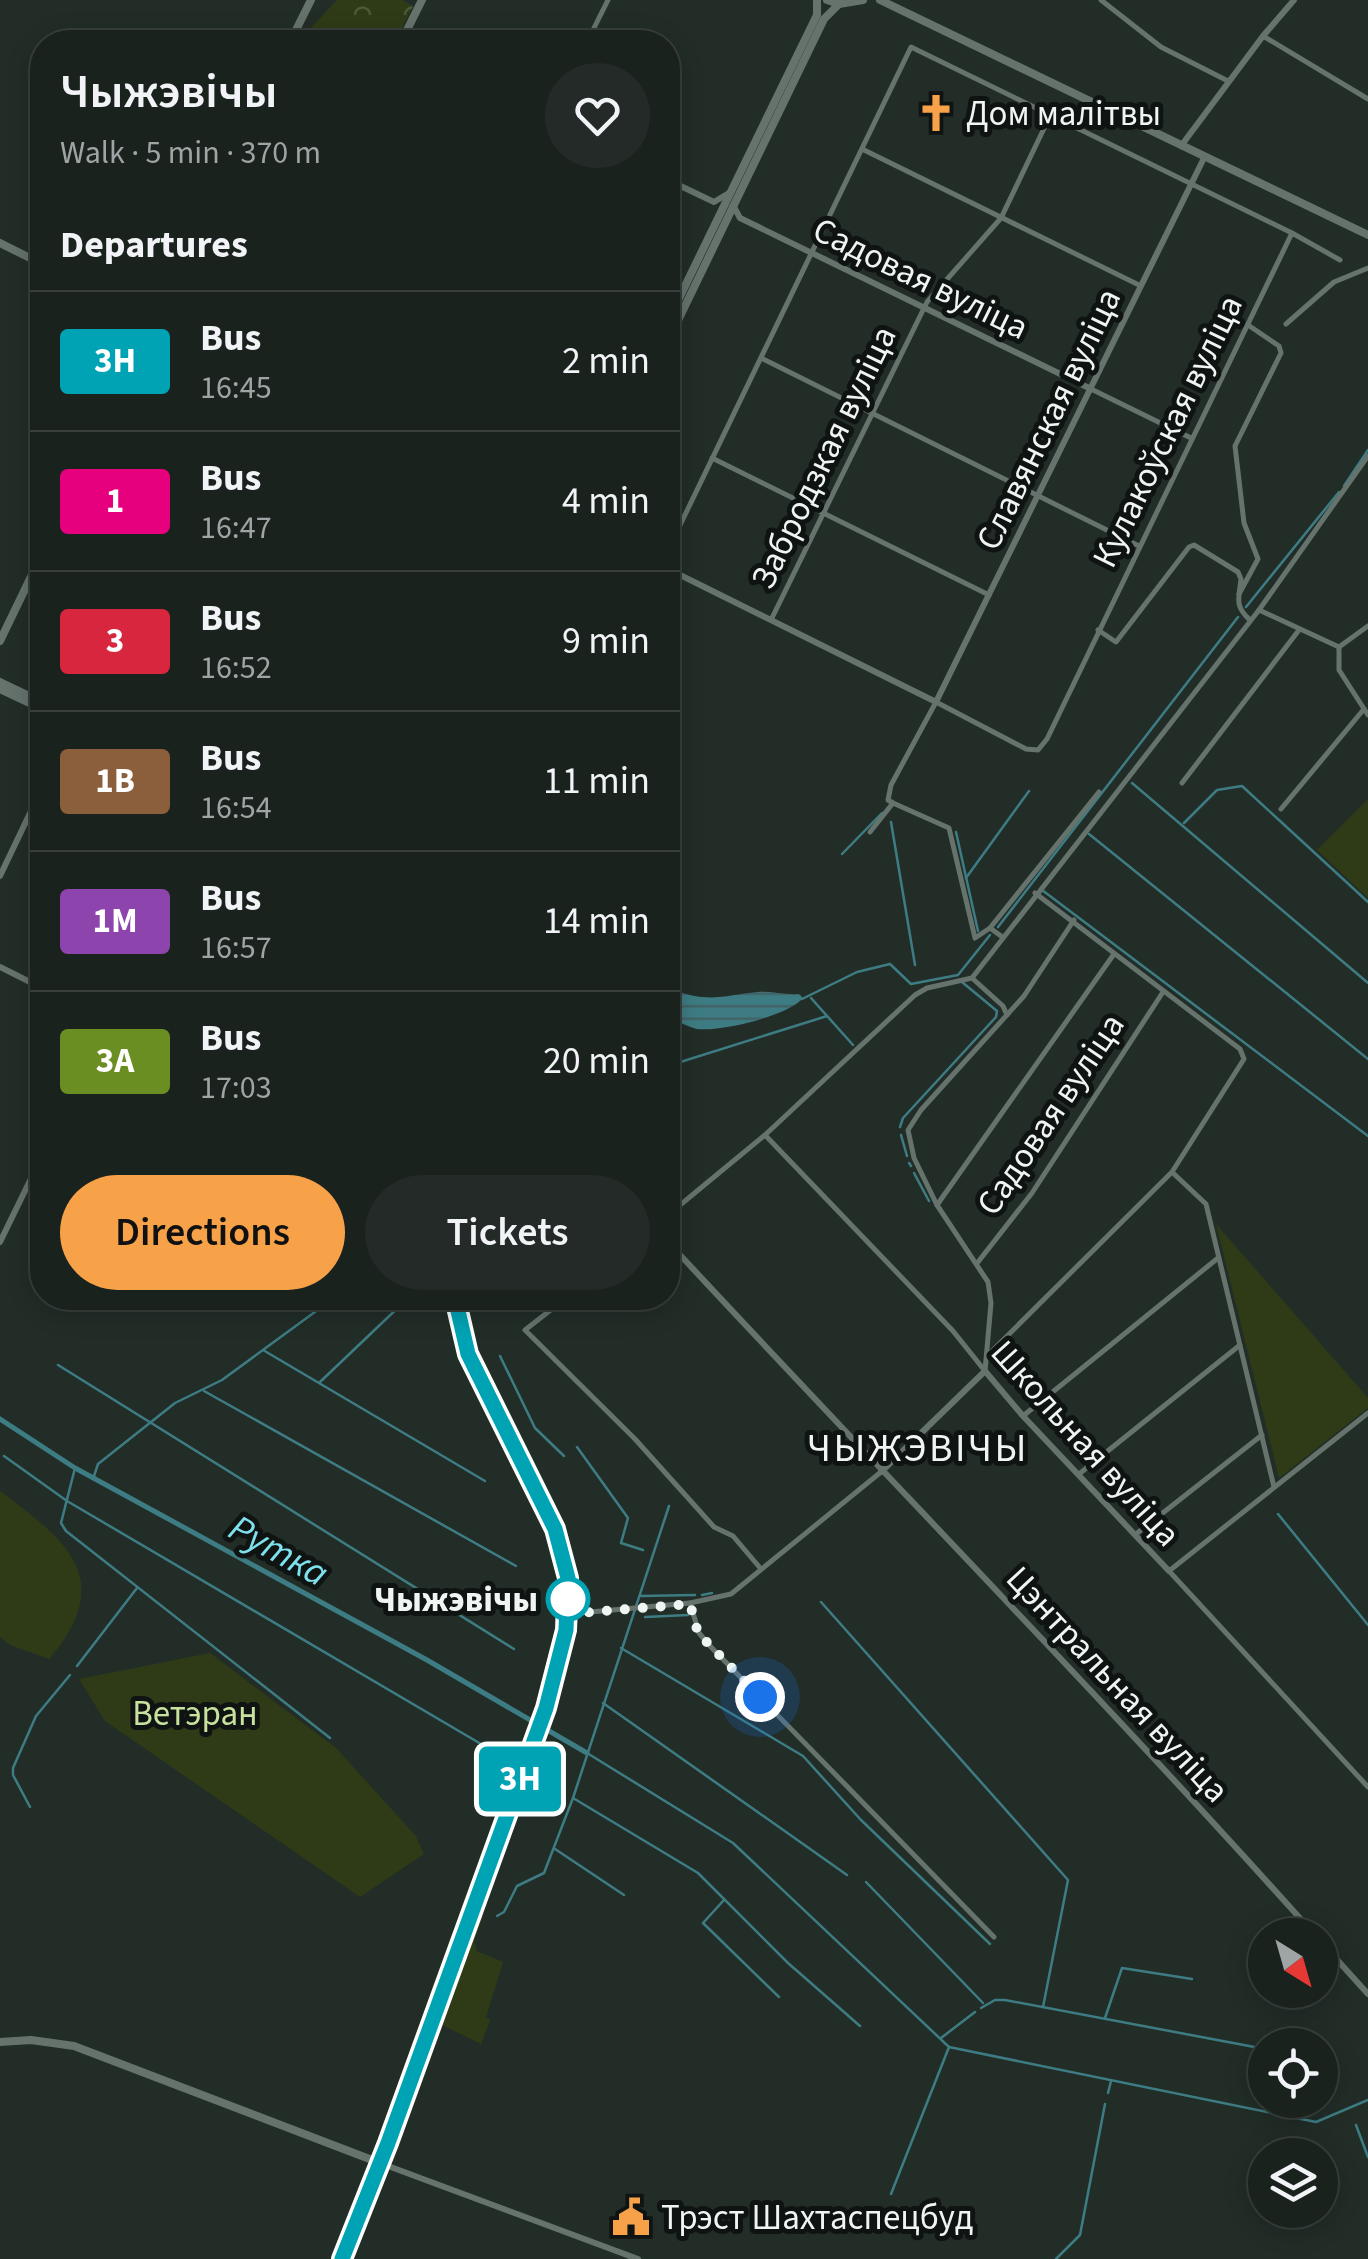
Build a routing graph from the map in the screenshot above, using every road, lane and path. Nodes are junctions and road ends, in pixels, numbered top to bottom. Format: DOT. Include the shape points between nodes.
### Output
graph roads {
  1 [pos="311,0"];
  2 [pos="422,0"];
  3 [pos="608,0"];
  4 [pos="818,0"];
  5 [pos="826,0"];
  6 [pos="862,0"];
  7 [pos="883,0"];
  8 [pos="1101,0"];
  9 [pos="1294,0"];
  10 [pos="851,1"];
  11 [pos="839,4"];
  12 [pos="296,30"];
  13 [pos="408,30"];
  14 [pos="593,30"];
  15 [pos="1263,36"];
  16 [pos="1228,81"];
  17 [pos="1368,99"];
  18 [pos="1050,116"];
  19 [pos="1181,146"];
  20 [pos="862,149"];
  21 [pos="1204,158"];
  22 [pos="1191,184"];
  23 [pos="680,186"];
  24 [pos="732,190"];
  25 [pos="700,196"];
  26 [pos="734,205"];
  27 [pos="736,215"];
  28 [pos="1001,218"];
  29 [pos="726,220"];
  30 [pos="714,227"];
  31 [pos="1294,235"];
  32 [pos="1368,236"];
  33 [pos="0,243"];
  34 [pos="811,253"];
  35 [pos="30,258"];
  36 [pos="1340,260"];
  37 [pos="1368,268"];
  38 [pos="1141,286"];
  39 [pos="680,296"];
  40 [pos="924,308"];
  41 [pos="680,317"];
  42 [pos="1286,324"];
  43 [pos="1249,326"];
  44 [pos="760,358"];
  45 [pos="1090,390"];
  46 [pos="873,411"];
  47 [pos="1191,438"];
  48 [pos="1368,456"];
  49 [pos="712,458"];
  50 [pos="1039,495"];
  51 [pos="824,514"];
  52 [pos="680,525"];
  53 [pos="1139,546"];
  54 [pos="680,575"];
  55 [pos="30,579"];
  56 [pos="1239,594"];
  57 [pos="989,595"];
  58 [pos="1259,610"];
  59 [pos="771,620"];
  60 [pos="1250,620"];
  61 [pos="1368,626"];
  62 [pos="1300,630"];
  63 [pos="1099,631"];
  64 [pos="0,641"];
  65 [pos="1339,648"];
  66 [pos="0,685"];
  67 [pos="30,700"];
  68 [pos="936,702"];
  69 [pos="1366,712"];
  70 [pos="1182,783"];
  71 [pos="1099,792"];
  72 [pos="892,803"];
  73 [pos="1281,809"];
  74 [pos="30,813"];
  75 [pos="870,832"];
  76 [pos="0,876"];
  77 [pos="1035,893"];
  78 [pos="1074,920"];
  79 [pos="990,928"];
  80 [pos="1001,936"];
  81 [pos="1114,953"];
  82 [pos="0,967"];
  83 [pos="972,978"];
  84 [pos="30,982"];
  85 [pos="1163,992"];
  86 [pos="1008,1015"];
  87 [pos="765,1136"];
  88 [pos="1172,1172"];
  89 [pos="30,1181"];
  90 [pos="680,1205"];
  91 [pos="937,1205"];
  92 [pos="0,1242"];
  93 [pos="680,1255"];
  94 [pos="1218,1258"];
  95 [pos="977,1263"];
  96 [pos="458,1310"];
  97 [pos="551,1310"];
  98 [pos="1240,1344"];
  99 [pos="988,1354"];
  100 [pos="985,1371"];
  101 [pos="1368,1413"];
  102 [pos="1023,1416"];
  103 [pos="1262,1435"];
  104 [pos="881,1472"];
  105 [pos="1079,1474"];
  106 [pos="1274,1488"];
  107 [pos="1136,1534"];
  108 [pos="761,1569"];
  109 [pos="1169,1571"];
  110 [pos="690,1604"];
  111 [pos="568,1614"];
  112 [pos="1368,1788"];
  113 [pos="1299,1918"];
  114 [pos="994,1938"];
  115 [pos="1338,1961"];
  116 [pos="1368,1994"];
  117 [pos="0,2042"];
  118 [pos="380,2163"];
  119 [pos="344,2259"];
  120 [pos="638,2259"];
  1 -- 12 [label="main road"];
  2 -- 13 [label="main road"];
  3 -- 14 [label="street"];
  4 -- 24 [label="main road" via="817,16"];
  5 -- 11 [label="main road"];
  6 -- 10 [label="main road"];
  7 -- 19 [label="main road"];
  8 -- 16 [label="street" via="1161,48"];
  9 -- 15 [label="street"];
  10 -- 11 [label="main road"];
  11 -- 26 [label="main road" via="824,19"];
  15 -- 16 [label="street"];
  15 -- 17 [label="street"];
  16 -- 19 [label="street"];
  18 -- 20 [label="street" via="911,47"];
  18 -- 22 [label="street"];
  18 -- 28 [label="street, Забродзкая вуліца"];
  19 -- 21 [label="main road"];
  20 -- 28 [label="street"];
  20 -- 34 [label="street"];
  21 -- 22 [label="street, Славянская вуліца"];
  21 -- 32 [label="main road"];
  22 -- 31 [label="street"];
  22 -- 38 [label="street, Славянская вуліца"];
  23 -- 25 [label="street"];
  24 -- 25 [label="street" via="714,202"];
  24 -- 30 [label="main road"];
  25 -- 30 [label="street" via="716,211"];
  26 -- 27 [label="street"];
  26 -- 29 [label="main road"];
  27 -- 29 [label="street"];
  27 -- 34 [label="street, Садовая вуліца"];
  28 -- 38 [label="street"];
  28 -- 40 [label="street, Забродзкая вуліца"];
  29 -- 41 [label="main road"];
  30 -- 39 [label="main road"];
  31 -- 36 [label="street"];
  31 -- 43 [label="street, Кулакоўская вуліца"];
  33 -- 35 [label="main road"];
  34 -- 40 [label="street, Садовая вуліца"];
  34 -- 44 [label="street"];
  37 -- 42 [label="street" via="1334,282"];
  38 -- 45 [label="street, Славянская вуліца"];
  40 -- 45 [label="street, Садовая вуліца"];
  40 -- 46 [label="street, Забродзкая вуліца"];
  43 -- 47 [label="street, Кулакоўская вуліца"];
  43 -- 56 [label="street" via="1280,346 1234,446 1244,522 1258,558"];
  44 -- 46 [label="street"];
  44 -- 49 [label="street"];
  45 -- 47 [label="street, Садовая вуліца"];
  45 -- 50 [label="street, Славянская вуліца"];
  46 -- 50 [label="street"];
  46 -- 51 [label="street, Забродзкая вуліца"];
  47 -- 53 [label="street, Кулакоўская вуліца"];
  48 -- 58 [label="street"];
  49 -- 51 [label="street"];
  49 -- 52 [label="street"];
  50 -- 53 [label="street"];
  50 -- 57 [label="street, Славянская вуліца"];
  51 -- 57 [label="street"];
  51 -- 59 [label="street, Забродзкая вуліца"];
  53 -- 63 [label="street, Кулакоўская вуліца"];
  54 -- 59 [label="street"];
  55 -- 64 [label="main road"];
  56 -- 60 [label="street" via="1240,611"];
  56 -- 63 [label="street" via="1238,572 1194,545 1116,642"];
  57 -- 68 [label="street, Славянская вуліца"];
  58 -- 60 [label="street"];
  58 -- 62 [label="street"];
  59 -- 68 [label="street"];
  60 -- 77 [label="street"];
  61 -- 65 [label="street"];
  62 -- 65 [label="street"];
  62 -- 70 [label="street"];
  63 -- 68 [label="street, Кулакоўская вуліца" via="1038,750"];
  65 -- 69 [label="street" via="1339,670"];
  66 -- 67 [label="main road"];
  68 -- 72 [label="street" via="891,785"];
  69 -- 73 [label="street"];
  71 -- 79 [label="street"];
  72 -- 75 [label="street"];
  72 -- 79 [label="street" via="949,828 976,938"];
  74 -- 76 [label="street"];
  77 -- 78 [label="street"];
  77 -- 80 [label="street"];
  78 -- 81 [label="street"];
  78 -- 86 [label="street"];
  79 -- 80 [label="street"];
  80 -- 83 [label="street"];
  81 -- 85 [label="street"];
  81 -- 91 [label="street"];
  82 -- 84 [label="street"];
  83 -- 86 [label="street"];
  83 -- 87 [label="street" via="915,994"];
  85 -- 88 [label="street" via="1240,1049 1244,1059"];
  85 -- 95 [label="street, Садовая вуліца" via="1032,1192"];
  86 -- 91 [label="street" via="908,1130"];
  87 -- 90 [label="street"];
  87 -- 100 [label="street, Школьная вуліца"];
  88 -- 94 [label="street" via="1206,1204"];
  88 -- 99 [label="street"];
  89 -- 92 [label="street"];
  91 -- 95 [label="street"];
  93 -- 104 [label="street, Цэнтральная вуліца"];
  94 -- 98 [label="street"];
  94 -- 102 [label="street"];
  95 -- 99 [label="street" via="990,1293"];
  96 -- 111 [label="main road" via="468,1354 555,1529 568,1578"];
  97 -- 108 [label="street" via="525,1330"];
  98 -- 103 [label="street"];
  98 -- 105 [label="street"];
  99 -- 100 [label="street"];
  100 -- 102 [label="street, Школьная вуліца"];
  100 -- 104 [label="street"];
  101 -- 106 [label="street"];
  102 -- 105 [label="street, Школьная вуліца"];
  103 -- 106 [label="street"];
  103 -- 107 [label="street"];
  104 -- 108 [label="street"];
  104 -- 113 [label="street, Цэнтральная вуліца"];
  105 -- 107 [label="street, Школьная вуліца"];
  106 -- 109 [label="street"];
  107 -- 109 [label="street, Школьная вуліца"];
  108 -- 110 [label="street" via="731,1594"];
  109 -- 112 [label="street, Школьная вуліца"];
  110 -- 111 [label="street"];
  110 -- 114 [label="street" via="711,1647"];
  111 -- 118 [label="main road" via="546,1708"];
  115 -- 116 [label="street"];
  117 -- 118 [label="main road" via="88,2050"];
  118 -- 119 [label="main road"];
  118 -- 120 [label="street"];
}
